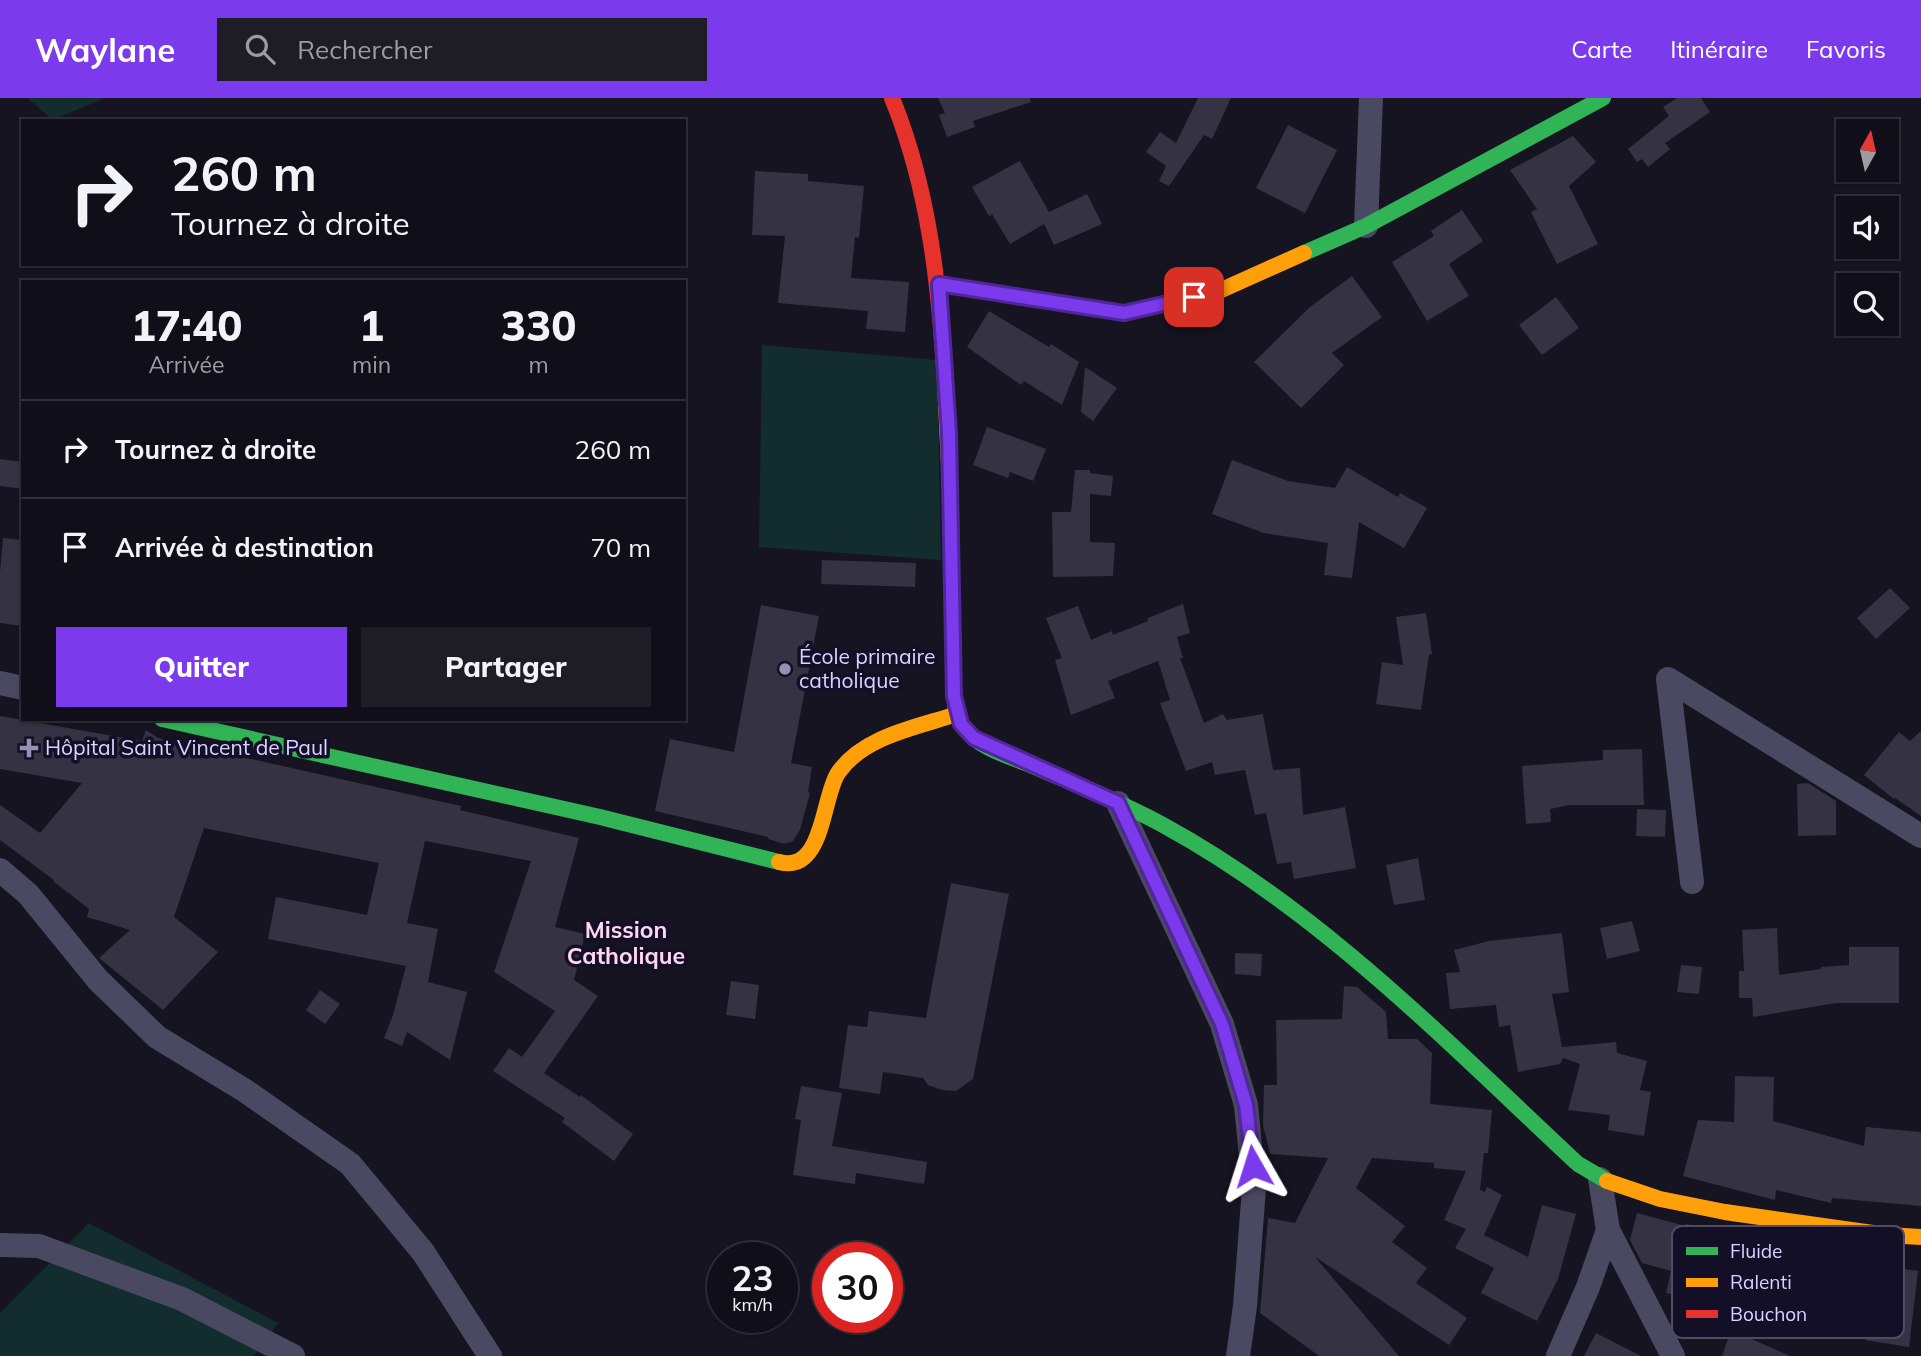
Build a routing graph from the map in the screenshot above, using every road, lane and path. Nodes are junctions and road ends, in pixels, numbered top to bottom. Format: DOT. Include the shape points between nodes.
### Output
graph roads {
  1 [pos="892,98"];
  2 [pos="1371,98"];
  3 [pos="1602,98"];
  4 [pos="1366,226"];
  5 [pos="939,284"];
  6 [pos="0,683"];
  7 [pos="21,688"];
  8 [pos="957,714"];
  9 [pos="171,721"];
  10 [pos="1118,803"];
  11 [pos="1921,836"];
  12 [pos="0,870"];
  13 [pos="1692,881"];
  14 [pos="1600,1179"];
  15 [pos="1824,1226"];
  16 [pos="1608,1230"];
  17 [pos="0,1245"];
  18 [pos="293,1356"];
  19 [pos="490,1356"];
  20 [pos="1238,1356"];
  21 [pos="1558,1356"];
  22 [pos="1673,1356"];
  1 -- 5 [label="street" via="924,200"];
  2 -- 4 [label="street"];
  3 -- 4 [label="street"];
  4 -- 5 [label="street" via="1217,292 1124,313"];
  5 -- 8 [label="street" via="949,433"];
  6 -- 7 [label="street"];
  8 -- 9 [label="street" via="860,750 839,772 827,797 817,839 804,857 786,864 600,817"];
  8 -- 10 [label="street" via="974,738"];
  10 -- 14 [label="street" via="1166,826 1248,878 1335,942"];
  10 -- 20 [label="street" via="1222,1024 1246,1105 1254,1188"];
  11 -- 13 [label="street" via="1668,679"];
  12 -- 19 [label="street" via="27,894 97,980 157,1037 244,1090 350,1164 423,1252"];
  14 -- 15 [label="street" via="1660,1199"];
  14 -- 16 [label="street"];
  16 -- 21 [label="street"];
  16 -- 22 [label="street"];
  17 -- 18 [label="street" via="39,1246 182,1299"];
}
